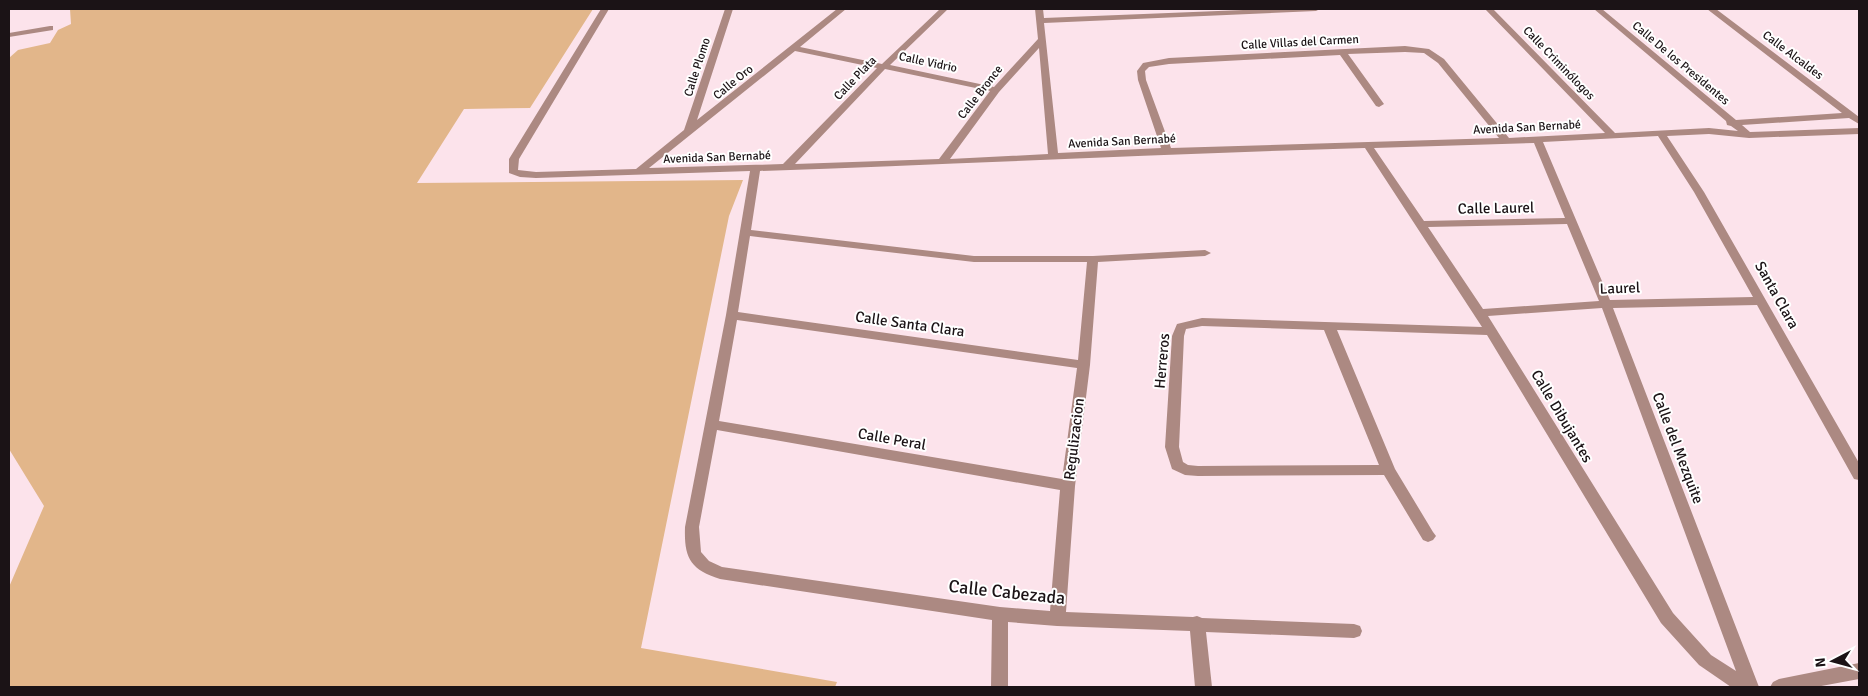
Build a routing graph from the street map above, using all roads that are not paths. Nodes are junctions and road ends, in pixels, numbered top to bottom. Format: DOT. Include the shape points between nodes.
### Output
graph roads {
  1 [pos="605,9"];
  2 [pos="730,9"];
  3 [pos="842,9"];
  4 [pos="944,9"];
  5 [pos="1039,9"];
  6 [pos="1316,9"];
  7 [pos="1489,9"];
  8 [pos="1598,9"];
  9 [pos="1711,9"];
  10 [pos="1234,10"];
  11 [pos="1132,13"];
  12 [pos="1040,21"];
  13 [pos="50,28"];
  14 [pos="9,36"];
  15 [pos="1041,40"];
  16 [pos="795,48"];
  17 [pos="1342,52"];
  18 [pos="885,66"];
  19 [pos="996,90"];
  20 [pos="1379,104"];
  21 [pos="1856,118"];
  22 [pos="1731,122"];
  23 [pos="1709,131"];
  24 [pos="1859,131"];
  25 [pos="688,133"];
  26 [pos="1661,134"];
  27 [pos="1612,135"];
  28 [pos="1749,135"];
  29 [pos="1537,139"];
  30 [pos="1506,141"];
  31 [pos="1368,146"];
  32 [pos="1167,151"];
  33 [pos="1053,156"];
  34 [pos="942,162"];
  35 [pos="786,167"];
  36 [pos="755,169"];
  37 [pos="638,172"];
  38 [pos="1571,221"];
  39 [pos="1421,224"];
  40 [pos="744,232"];
  41 [pos="1205,253"];
  42 [pos="1093,259"];
  43 [pos="1761,301"];
  44 [pos="1606,304"];
  45 [pos="1480,313"];
  46 [pos="732,315"];
  47 [pos="1328,326"];
  48 [pos="1491,331"];
  49 [pos="1084,365"];
  50 [pos="711,424"];
  51 [pos="1388,470"];
  52 [pos="1859,475"];
  53 [pos="1068,486"];
  54 [pos="1428,536"];
  55 [pos="1000,614"];
  56 [pos="1057,619"];
  57 [pos="1197,623"];
  58 [pos="1354,631"];
  59 [pos="1859,671"];
  60 [pos="999,687"];
  61 [pos="1203,687"];
  62 [pos="1744,687"];
  63 [pos="1750,687"];
  64 [pos="1778,687"];
  1 -- 37 [label="street, Avenida San Bernabé" via="514,159 512,171 536,175"];
  2 -- 25 [label="street, Calle Plomo"];
  3 -- 16 [label="street, Calle Oro"];
  4 -- 18 [label="street, Calle Plata"];
  5 -- 12 [label="street"];
  6 -- 10 [label="street"];
  7 -- 27 [label="street, Calle Criminólogos"];
  8 -- 22 [label="street, Calle De los Presidentes"];
  9 -- 21 [label="street, Calle Alcaldes"];
  10 -- 11 [label="street"];
  11 -- 12 [label="street"];
  12 -- 15 [label="street"];
  13 -- 14 [label="street"];
  15 -- 19 [label="street, Calle Bronce"];
  15 -- 33 [label="street"];
  16 -- 18 [label="street, Calle Vidrio"];
  16 -- 25 [label="street, Calle Oro"];
  17 -- 20 [label="street"];
  17 -- 30 [label="street, Calle Villas del Carmen" via="1417,49 1434,55"];
  17 -- 32 [label="street, Calle Villas del Carmen" via="1146,65 1141,71 1142,80"];
  18 -- 19 [label="street, Calle Vidrio"];
  18 -- 35 [label="street, Calle Plata"];
  19 -- 34 [label="street, Calle Bronce"];
  21 -- 22 [label="street, Avenida San Bernabé"];
  22 -- 23 [label="street, Avenida San Bernabé"];
  22 -- 28 [label="street, Calle De los Presidentes"];
  23 -- 26 [label="street, Avenida San Bernabé"];
  23 -- 28 [label="street, Avenida San Bernabé"];
  24 -- 28 [label="street, Avenida San Bernabé"];
  25 -- 37 [label="street, Calle Oro"];
  26 -- 27 [label="street, Avenida San Bernabé"];
  26 -- 43 [label="street, Santa Clara" via="1700,192"];
  27 -- 29 [label="street, Avenida San Bernabé"];
  29 -- 30 [label="street, Avenida San Bernabé"];
  29 -- 38 [label="street, Calle del Mezquite"];
  30 -- 31 [label="street, Avenida San Bernabé"];
  31 -- 32 [label="street, Avenida San Bernabé"];
  31 -- 39 [label="street, Calle Dibujantes"];
  32 -- 33 [label="street, Avenida San Bernabé"];
  33 -- 34 [label="street, Avenida San Bernabé"];
  34 -- 35 [label="street, Avenida San Bernabé"];
  35 -- 36 [label="street, Avenida San Bernabé"];
  36 -- 37 [label="street, Avenida San Bernabé"];
  36 -- 40 [label="street, Calle Cabezada"];
  38 -- 39 [label="street, Calle Laurel"];
  38 -- 44 [label="street, Calle del Mezquite"];
  39 -- 45 [label="street, Calle Dibujantes"];
  40 -- 42 [label="street" via="974,259"];
  40 -- 46 [label="street, Calle Cabezada"];
  41 -- 42 [label="street"];
  42 -- 49 [label="street, Regulizacion"];
  43 -- 44 [label="street, Laurel"];
  43 -- 52 [label="street, Santa Clara"];
  44 -- 45 [label="street, Laurel"];
  44 -- 63 [label="street, Calle del Mezquite"];
  45 -- 48 [label="street, Calle Dibujantes"];
  46 -- 49 [label="street, Calle Santa Clara"];
  46 -- 50 [label="street, Calle Cabezada"];
  47 -- 48 [label="street, Herreros"];
  47 -- 51 [label="street"];
  47 -- 51 [label="street, Herreros" via="1202,322 1181,327 1178,336 1174,457 1177,466 1198,471"];
  48 -- 62 [label="street, Calle Dibujantes" via="1667,618 1705,660"];
  49 -- 53 [label="street, Regulizacion"];
  50 -- 53 [label="street, Calle Peral"];
  50 -- 55 [label="street, Calle Cabezada" via="692,526 691,550 698,564 720,573"];
  51 -- 54 [label="street"];
  53 -- 56 [label="street, Regulizacion"];
  55 -- 56 [label="street, Calle Cabezada"];
  55 -- 60 [label="street"];
  56 -- 57 [label="street, Calle Cabezada"];
  57 -- 58 [label="street, Calle Cabezada"];
  57 -- 61 [label="street"];
  59 -- 64 [label="street"];
}
